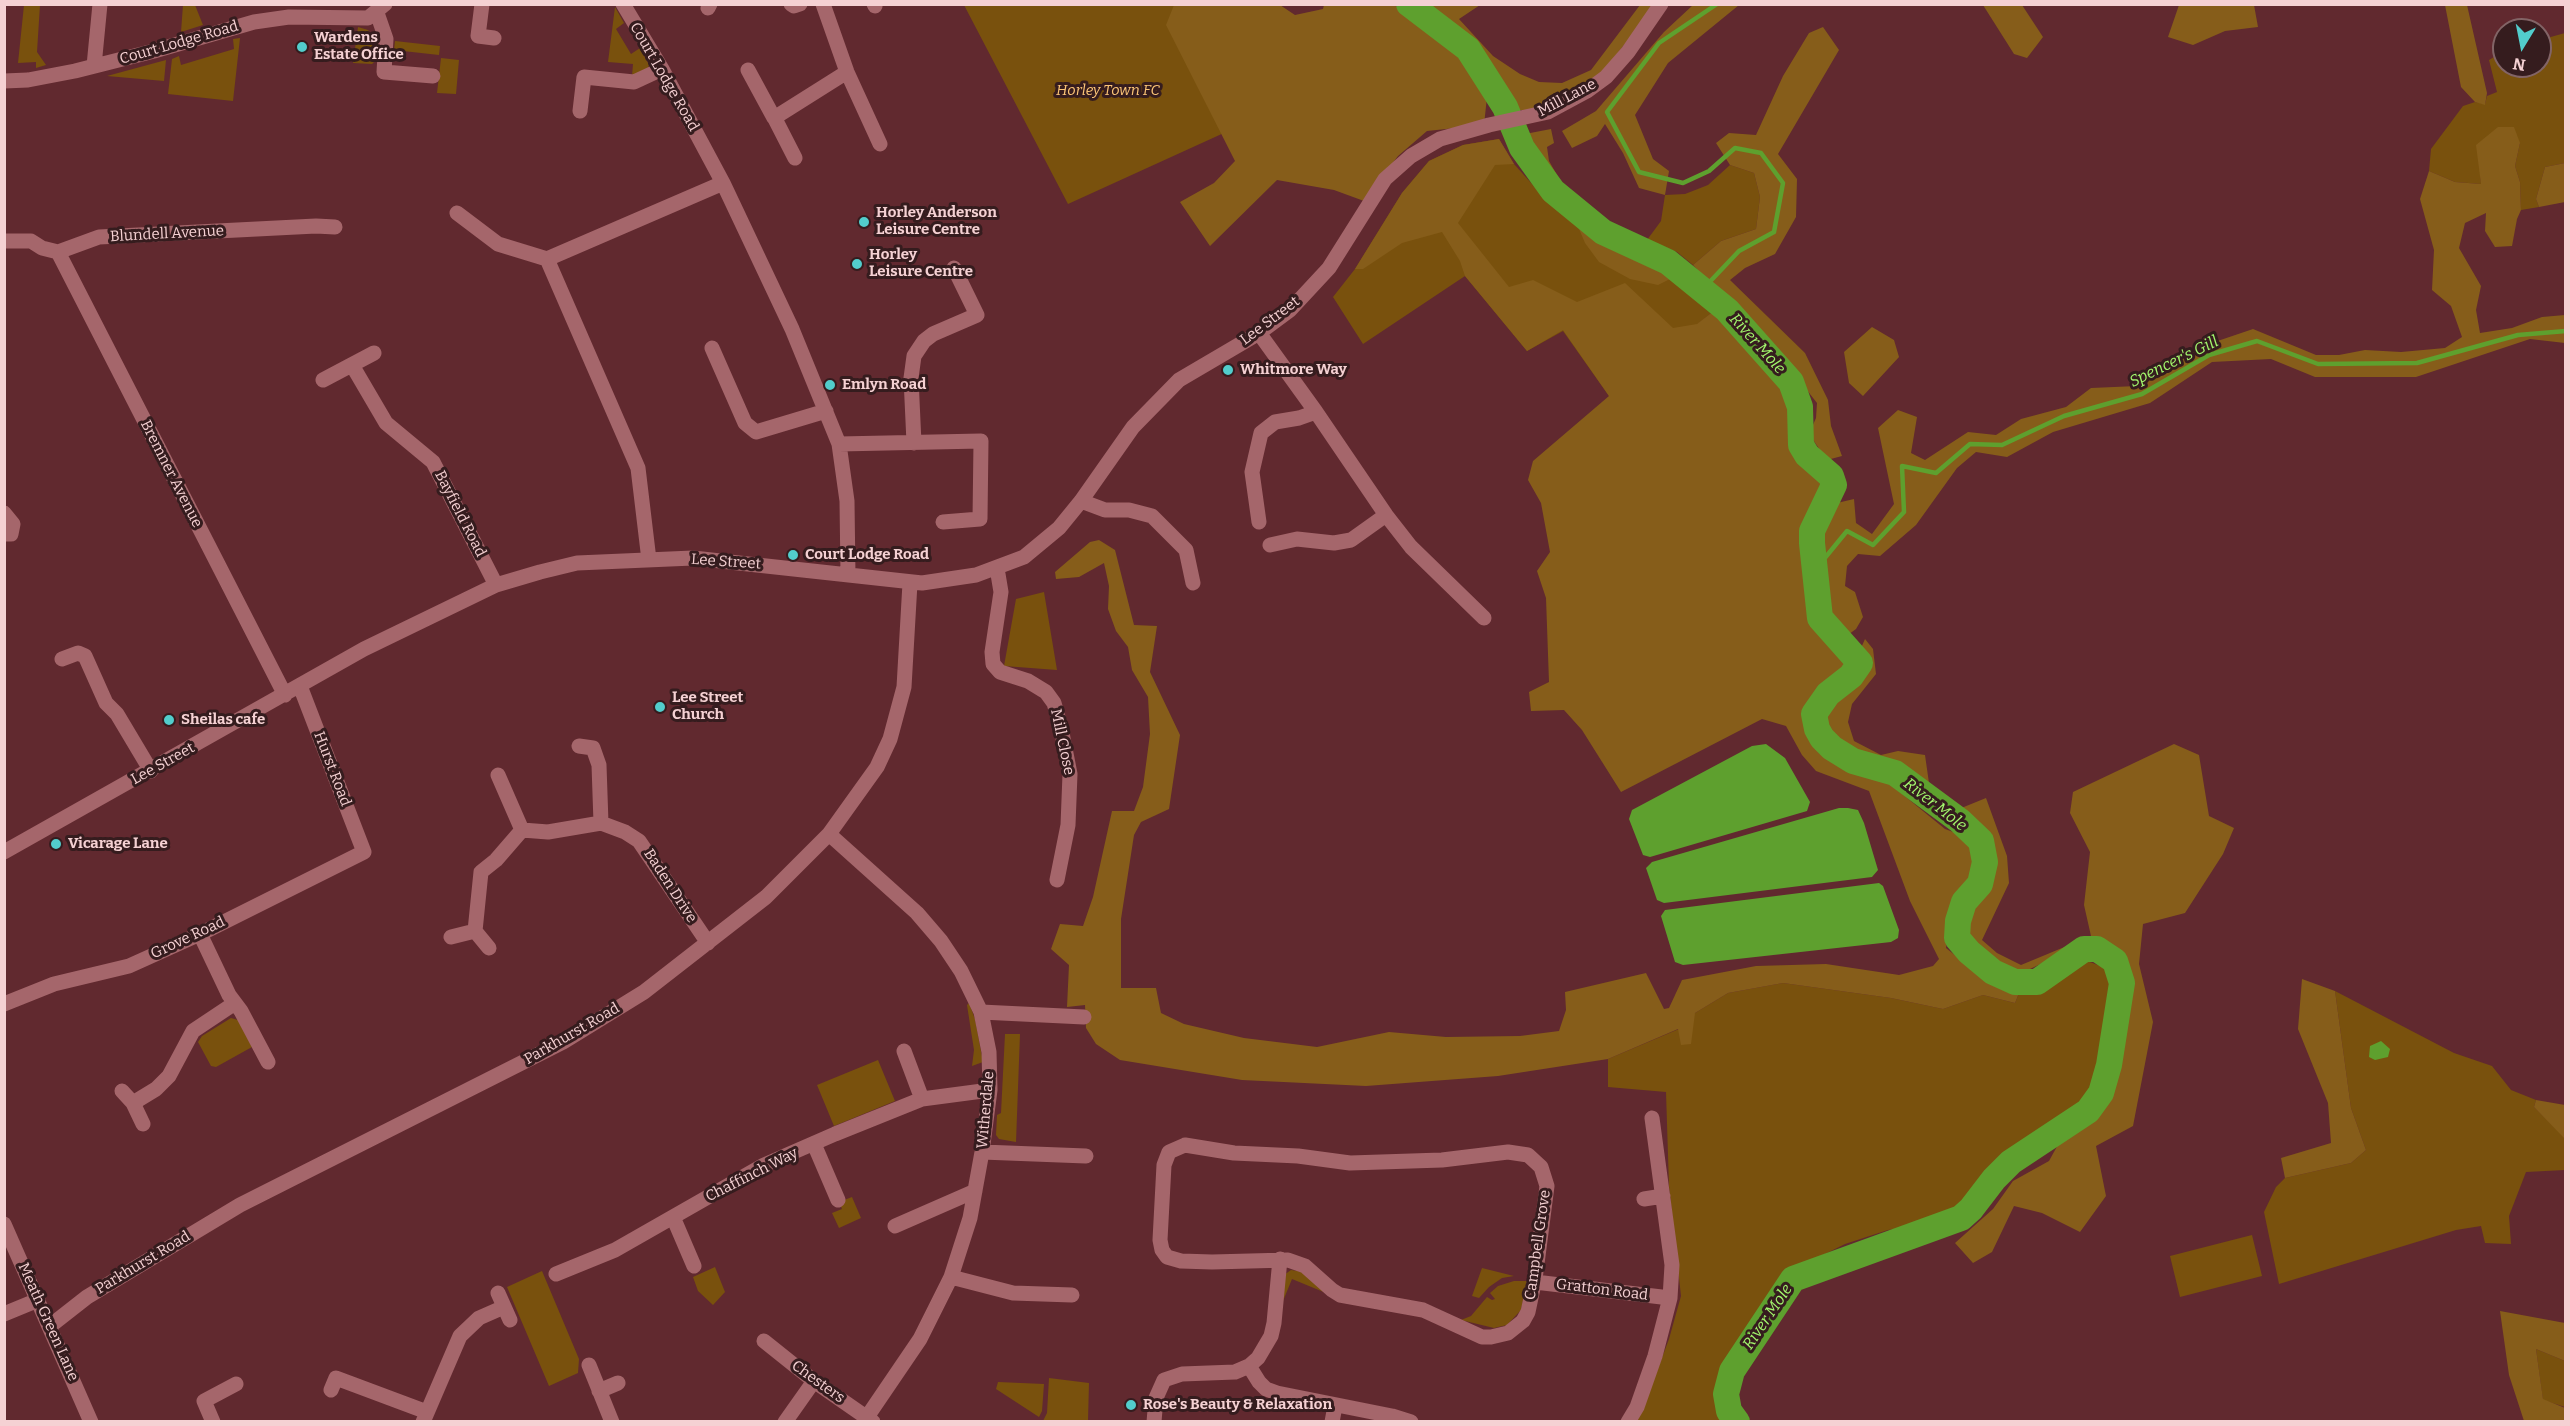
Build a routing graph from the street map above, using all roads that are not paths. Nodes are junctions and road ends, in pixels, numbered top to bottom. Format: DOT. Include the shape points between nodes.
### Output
graph roads {
  1 [pos="100,4"];
  2 [pos="482,4"];
  3 [pos="623,4"];
  4 [pos="791,4"];
  5 [pos="800,4"];
  6 [pos="823,4"];
  7 [pos="1661,4"];
  8 [pos="381,9"];
  9 [pos="289,11"];
  10 [pos="494,38"];
  11 [pos="94,66"];
  12 [pos="662,69"];
  13 [pos="748,70"];
  14 [pos="847,72"];
  15 [pos="433,76"];
  16 [pos="4,81"];
  17 [pos="580,111"];
  18 [pos="774,117"];
  19 [pos="1440,139"];
  20 [pos="880,144"];
  21 [pos="795,158"];
  22 [pos="723,183"];
  23 [pos="457,213"];
  24 [pos="335,226"];
  25 [pos="4,241"];
  26 [pos="58,252"];
  27 [pos="547,259"];
  28 [pos="954,268"];
  29 [pos="1259,333"];
  30 [pos="712,348"];
  31 [pos="374,353"];
  32 [pos="352,365"];
  33 [pos="323,380"];
  34 [pos="826,411"];
  35 [pos="1316,412"];
  36 [pos="914,442"];
  37 [pos="839,444"];
  38 [pos="1081,501"];
  39 [pos="4,513"];
  40 [pos="1386,515"];
  41 [pos="943,522"];
  42 [pos="1259,522"];
  43 [pos="4,534"];
  44 [pos="1270,545"];
  45 [pos="648,560"];
  46 [pos="997,568"];
  47 [pos="848,575"];
  48 [pos="910,583"];
  49 [pos="1193,583"];
  50 [pos="496,585"];
  51 [pos="1484,618"];
  52 [pos="62,659"];
  53 [pos="300,686"];
  54 [pos="285,695"];
  55 [pos="592,744"];
  56 [pos="152,771"];
  57 [pos="498,775"];
  58 [pos="601,823"];
  59 [pos="522,830"];
  60 [pos="829,834"];
  61 [pos="4,852"];
  62 [pos="364,852"];
  63 [pos="1057,880"];
  64 [pos="475,931"];
  65 [pos="200,934"];
  66 [pos="451,937"];
  67 [pos="708,943"];
  68 [pos="489,948"];
  69 [pos="4,1004"];
  70 [pos="235,1004"];
  71 [pos="981,1012"];
  72 [pos="1084,1017"];
  73 [pos="904,1051"];
  74 [pos="268,1062"];
  75 [pos="122,1090"];
  76 [pos="990,1090"];
  77 [pos="922,1099"];
  78 [pos="133,1103"];
  79 [pos="1652,1118"];
  80 [pos="143,1124"];
  81 [pos="814,1144"];
  82 [pos="982,1152"];
  83 [pos="1086,1156"];
  84 [pos="975,1191"];
  85 [pos="1663,1196"];
  86 [pos="1644,1199"];
  87 [pos="838,1200"];
  88 [pos="673,1217"];
  89 [pos="4,1224"];
  90 [pos="895,1226"];
  91 [pos="1280,1259"];
  92 [pos="694,1266"];
  93 [pos="556,1275"];
  94 [pos="951,1277"];
  95 [pos="1535,1282"];
  96 [pos="1072,1295"];
  97 [pos="1670,1298"];
  98 [pos="38,1300"];
  99 [pos="504,1306"];
  100 [pos="4,1314"];
  101 [pos="50,1326"];
  102 [pos="764,1341"];
  103 [pos="589,1365"];
  104 [pos="1249,1366"];
  105 [pos="336,1377"];
  106 [pos="814,1381"];
  107 [pos="236,1383"];
  108 [pos="618,1383"];
  109 [pos="599,1391"];
  110 [pos="1334,1414"];
  111 [pos="425,1417"];
  112 [pos="870,1419"];
  113 [pos="91,1422"];
  114 [pos="213,1422"];
  115 [pos="612,1422"];
  116 [pos="785,1422"];
  117 [pos="1154,1422"];
  118 [pos="1411,1422"];
  119 [pos="1628,1422"];
  1 -- 11 [label="street"];
  2 -- 10 [label="street" via="478,36"];
  3 -- 12 [label="street, Court Lodge Road"];
  4 -- 5 [label="street"];
  6 -- 14 [label="street"];
  7 -- 19 [label="street, Mill Lane" via="1628,52 1587,91 1548,112"];
  8 -- 9 [label="street, Court Lodge Road" via="368,18 357,19"];
  8 -- 15 [label="street" via="386,39 384,72"];
  9 -- 11 [label="street, Court Lodge Road"];
  11 -- 16 [label="street, Court Lodge Road"];
  12 -- 17 [label="street" via="634,82 584,77"];
  12 -- 22 [label="street, Court Lodge Road"];
  13 -- 18 [label="street"];
  14 -- 18 [label="street"];
  14 -- 20 [label="street"];
  18 -- 21 [label="street"];
  19 -- 29 [label="street, Lee Street" via="1411,156 1385,179 1329,268 1290,310"];
  22 -- 27 [label="street"];
  22 -- 34 [label="street, Court Lodge Road"];
  23 -- 27 [label="street" via="498,244"];
  24 -- 26 [label="street, Blundell Avenue" via="99,237"];
  25 -- 26 [label="street" via="31,241"];
  26 -- 54 [label="street, Bremner Avenue"];
  27 -- 45 [label="street" via="638,468"];
  28 -- 36 [label="street" via="977,315 933,334 914,356"];
  29 -- 35 [label="street"];
  29 -- 38 [label="street, Lee Street" via="1179,380 1133,427"];
  30 -- 34 [label="street" via="745,423 756,432"];
  31 -- 32 [label="street"];
  32 -- 33 [label="street"];
  32 -- 50 [label="street, Bayfield Road" via="386,423 433,462"];
  34 -- 37 [label="street, Court Lodge Road"];
  35 -- 40 [label="street"];
  35 -- 42 [label="street" via="1275,422 1261,432 1252,472"];
  36 -- 37 [label="street"];
  36 -- 41 [label="street" via="981,441 980,519"];
  37 -- 47 [label="street, Court Lodge Road" via="847,501"];
  38 -- 46 [label="street, Lee Street" via="1059,528 1024,557"];
  38 -- 49 [label="street" via="1105,510 1129,510 1152,516 1186,550"];
  39 -- 43 [label="street" via="13,524 11,534"];
  40 -- 44 [label="street" via="1351,540 1334,543 1296,539"];
  40 -- 51 [label="street" via="1411,547"];
  45 -- 47 [label="street, Lee Street" via="693,558"];
  45 -- 50 [label="street, Lee Street" via="577,563"];
  46 -- 48 [label="street, Lee Street" via="946,581"];
  46 -- 63 [label="street, Mill Close" via="1001,592 993,664 1000,672 1047,692 1059,720 1070,774 1068,825"];
  47 -- 48 [label="street, Lee Street"];
  48 -- 60 [label="street, Parkhurst Road" via="904,687 898,714 877,766"];
  50 -- 53 [label="street, Lee Street" via="364,649"];
  52 -- 56 [label="street" via="78,653 85,656 106,703"];
  53 -- 54 [label="street, Lee Street"];
  53 -- 62 [label="street, Hurst Road"];
  54 -- 56 [label="street, Lee Street"];
  55 -- 58 [label="street" via="599,765"];
  56 -- 61 [label="street, Lee Street"];
  57 -- 59 [label="street"];
  58 -- 59 [label="street" via="548,832"];
  58 -- 67 [label="street, Baden Drive" via="639,841"];
  59 -- 64 [label="street" via="481,872"];
  60 -- 67 [label="street, Parkhurst Road" via="766,897"];
  60 -- 71 [label="street, Witherdale" via="923,920 960,971"];
  62 -- 65 [label="street, Grove Road"];
  64 -- 66 [label="street"];
  64 -- 68 [label="street"];
  65 -- 69 [label="street, Grove Road" via="129,966 54,984"];
  65 -- 70 [label="street"];
  67 -- 101 [label="street, Parkhurst Road" via="644,992 563,1042 240,1205 87,1297"];
  70 -- 74 [label="street"];
  70 -- 78 [label="street" via="193,1031 169,1076"];
  71 -- 72 [label="street"];
  71 -- 76 [label="street, Witherdale" via="989,1052"];
  73 -- 77 [label="street"];
  75 -- 78 [label="street"];
  76 -- 77 [label="street, Chaffinch Way"];
  76 -- 82 [label="street, Witherdale"];
  77 -- 81 [label="street, Chaffinch Way"];
  78 -- 80 [label="street"];
  79 -- 85 [label="street"];
  81 -- 87 [label="street"];
  81 -- 88 [label="street, Chaffinch Way" via="764,1165"];
  82 -- 83 [label="street"];
  82 -- 84 [label="street, Witherdale"];
  84 -- 90 [label="street"];
  84 -- 94 [label="street, Witherdale"];
  85 -- 86 [label="street"];
  85 -- 97 [label="street" via="1672,1265"];
  88 -- 92 [label="street"];
  88 -- 93 [label="street, Chaffinch Way" via="615,1250"];
  89 -- 98 [label="street, Meath Green Lane"];
  91 -- 95 [label="street, Campbell Grove" via="1305,1266 1340,1294 1423,1310 1482,1337 1508,1333 1523,1321"];
  91 -- 95 [label="street, Campbell Grove" via="1212,1262 1167,1257 1160,1240 1164,1165 1169,1152 1197,1145 1234,1153 1350,1163 1442,1160 1508,1152 1528,1155 1541,1167 1547,1186"];
  91 -- 104 [label="street" via="1271,1336"];
  94 -- 96 [label="street" via="1044,1302"];
  94 -- 112 [label="street, Witherdale" via="920,1339"];
  95 -- 97 [label="street, Gratton Road"];
  97 -- 119 [label="street" via="1651,1367"];
  98 -- 100 [label="street"];
  98 -- 101 [label="street, Meath Green Lane"];
  99 -- 111 [label="street" via="478,1318 460,1336"];
  101 -- 113 [label="street, Meath Green Lane"];
  102 -- 106 [label="street, Chesters" via="789,1352"];
  103 -- 109 [label="street"];
  104 -- 110 [label="street" via="1266,1389"];
  104 -- 117 [label="street" via="1235,1372 1171,1376 1159,1388"];
  105 -- 111 [label="street"];
  106 -- 112 [label="street, Chesters"];
  106 -- 116 [label="street"];
  107 -- 114 [label="street" via="204,1401"];
  108 -- 109 [label="street"];
  109 -- 115 [label="street"];
  110 -- 118 [label="street" via="1392,1416"];
}
